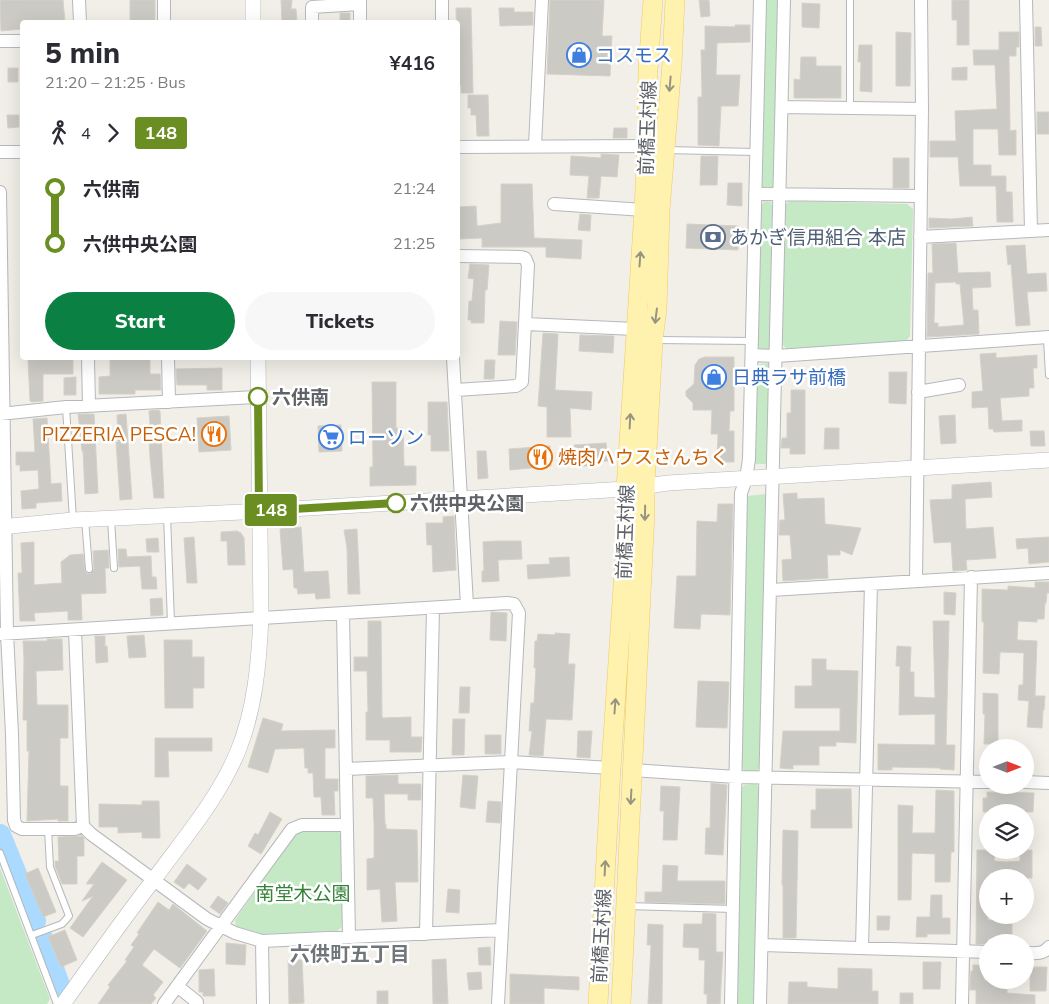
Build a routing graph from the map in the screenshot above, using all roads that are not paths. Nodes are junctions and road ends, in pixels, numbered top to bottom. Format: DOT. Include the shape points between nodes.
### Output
graph roads {
  1 [pos="79,0"];
  2 [pos="164,0"];
  3 [pos="253,0"];
  4 [pos="442,0"];
  5 [pos="542,0"];
  6 [pos="653,0"];
  7 [pos="675,0"];
  8 [pos="760,0"];
  9 [pos="784,0"];
  10 [pos="850,0"];
  11 [pos="921,0"];
  12 [pos="1026,0"];
  13 [pos="360,2"];
  14 [pos="80,20"];
  15 [pos="164,20"];
  16 [pos="253,20"];
  17 [pos="312,20"];
  18 [pos="360,20"];
  19 [pos="442,20"];
  20 [pos="0,41"];
  21 [pos="20,41"];
  22 [pos="782,107"];
  23 [pos="850,108"];
  24 [pos="922,109"];
  25 [pos="534,146"];
  26 [pos="460,147"];
  27 [pos="656,148"];
  28 [pos="0,152"];
  29 [pos="20,152"];
  30 [pos="755,152"];
  31 [pos="0,192"];
  32 [pos="755,194"];
  33 [pos="779,194"];
  34 [pos="921,196"];
  35 [pos="554,204"];
  36 [pos="644,210"];
  37 [pos="1049,230"];
  38 [pos="1031,231"];
  39 [pos="920,238"];
  40 [pos="460,256"];
  41 [pos="526,324"];
  42 [pos="635,329"];
  43 [pos="1,335"];
  44 [pos="1048,337"];
  45 [pos="653,340"];
  46 [pos="752,341"];
  47 [pos="919,346"];
  48 [pos="752,355"];
  49 [pos="777,356"];
  50 [pos="88,360"];
  51 [pos="168,360"];
  52 [pos="258,360"];
  53 [pos="453,360"];
  54 [pos="1049,375"];
  55 [pos="959,385"];
  56 [pos="456,390"];
  57 [pos="918,392"];
  58 [pos="258,397"];
  59 [pos="169,402"];
  60 [pos="89,406"];
  61 [pos="66,407"];
  62 [pos="2,414"];
  63 [pos="1049,460"];
  64 [pos="917,468"];
  65 [pos="773,478"];
  66 [pos="746,479"];
  67 [pos="636,487"];
  68 [pos="462,499"];
  69 [pos="259,511"];
  70 [pos="167,515"];
  71 [pos="110,518"];
  72 [pos="79,520"];
  73 [pos="3,526"];
  74 [pos="114,568"];
  75 [pos="89,569"];
  76 [pos="1049,573"];
  77 [pos="972,577"];
  78 [pos="916,581"];
  79 [pos="871,584"];
  80 [pos="771,590"];
  81 [pos="467,605"];
  82 [pos="433,608"];
  83 [pos="343,614"];
  84 [pos="261,617"];
  85 [pos="171,623"];
  86 [pos="75,630"];
  87 [pos="3,634"];
  88 [pos="6,734"];
  89 [pos="511,762"];
  90 [pos="429,765"];
  91 [pos="611,768"];
  92 [pos="346,769"];
  93 [pos="632,770"];
  94 [pos="736,777"];
  95 [pos="766,778"];
  96 [pos="866,779"];
  97 [pos="967,781"];
  98 [pos="979,782"];
  99 [pos="1034,782"];
  100 [pos="1049,783"];
  101 [pos="347,825"];
  102 [pos="83,826"];
  103 [pos="48,829"];
  104 [pos="0,853"];
  105 [pos="154,879"];
  106 [pos="624,906"];
  107 [pos="733,909"];
  108 [pos="220,927"];
  109 [pos="501,930"];
  110 [pos="426,934"];
  111 [pos="32,935"];
  112 [pos="349,937"];
  113 [pos="262,941"];
  114 [pos="762,945"];
  115 [pos="1049,946"];
  116 [pos="862,948"];
  117 [pos="963,951"];
  118 [pos="979,952"];
  119 [pos="1034,953"];
  120 [pos="177,986"];
  121 [pos="56,1004"];
  122 [pos="63,1004"];
  123 [pos="164,1004"];
  124 [pos="197,1004"];
  125 [pos="263,1004"];
  126 [pos="498,1004"];
  127 [pos="598,1004"];
  128 [pos="621,1004"];
  129 [pos="731,1004"];
  130 [pos="760,1004"];
  131 [pos="962,1004"];
  1 -- 14 [label="street"];
  2 -- 15 [label="street"];
  3 -- 16 [label="street"];
  4 -- 19 [label="street"];
  5 -- 25 [label="street"];
  6 -- 27 [label="main road, 前橋玉村線" via="648,70"];
  7 -- 27 [label="main road, 前橋玉村線, one-way" via="672,63"];
  8 -- 30 [label="street"];
  9 -- 22 [label="street"];
  10 -- 23 [label="lane"];
  11 -- 24 [label="street"];
  12 -- 38 [label="street"];
  13 -- 17 [label="street" via="312,8"];
  13 -- 18 [label="street"];
  20 -- 21 [label="street"];
  22 -- 23 [label="street"];
  22 -- 33 [label="street"];
  23 -- 24 [label="street"];
  24 -- 34 [label="street"];
  25 -- 26 [label="street"];
  25 -- 27 [label="street"];
  27 -- 30 [label="lane"];
  27 -- 36 [label="main road, 前橋玉村線"];
  27 -- 45 [label="main road, 前橋玉村線, one-way" via="660,210"];
  28 -- 29 [label="street"];
  30 -- 32 [label="street"];
  31 -- 43 [label="street"];
  32 -- 33 [label="street"];
  32 -- 46 [label="street"];
  33 -- 34 [label="street"];
  33 -- 49 [label="street"];
  34 -- 39 [label="street"];
  35 -- 36 [label="street"];
  42 -- 36 [label="main road, 前橋玉村線, one-way"];
  37 -- 38 [label="street"];
  38 -- 39 [label="street"];
  39 -- 47 [label="street"];
  40 -- 41 [label="street" via="525,258 528,265"];
  41 -- 42 [label="street"];
  41 -- 56 [label="street" via="520,385"];
  67 -- 42 [label="main road, 前橋玉村線, one-way"];
  43 -- 62 [label="street"];
  44 -- 47 [label="street"];
  44 -- 54 [label="lane"];
  45 -- 46 [label="lane"];
  45 -- 67 [label="main road, 前橋玉村線"];
  46 -- 48 [label="street"];
  47 -- 49 [label="street"];
  47 -- 57 [label="street"];
  48 -- 49 [label="street"];
  48 -- 66 [label="street"];
  49 -- 65 [label="street"];
  50 -- 60 [label="street"];
  51 -- 59 [label="street"];
  52 -- 58 [label="street"];
  53 -- 56 [label="street"];
  55 -- 57 [label="street"];
  56 -- 68 [label="street"];
  57 -- 64 [label="street"];
  58 -- 59 [label="street"];
  58 -- 69 [label="street"];
  59 -- 60 [label="street"];
  60 -- 61 [label="street"];
  61 -- 62 [label="street"];
  61 -- 72 [label="lane"];
  62 -- 73 [label="street"];
  63 -- 64 [label="street"];
  64 -- 65 [label="street"];
  64 -- 78 [label="street"];
  65 -- 66 [label="street"];
  65 -- 80 [label="street"];
  66 -- 67 [label="street"];
  66 -- 94 [label="street" via="741,493"];
  67 -- 68 [label="street"];
  91 -- 67 [label="main road, 前橋玉村線, one-way" via="628,512"];
  67 -- 93 [label="main road, 前橋玉村線, one-way" via="645,512"];
  68 -- 69 [label="street"];
  68 -- 81 [label="street"];
  69 -- 70 [label="street"];
  69 -- 84 [label="street"];
  70 -- 71 [label="street"];
  70 -- 85 [label="lane"];
  71 -- 72 [label="street"];
  71 -- 74 [label="lane"];
  72 -- 73 [label="street"];
  72 -- 75 [label="lane"];
  73 -- 87 [label="street"];
  76 -- 77 [label="street"];
  77 -- 78 [label="street"];
  77 -- 97 [label="street"];
  78 -- 79 [label="street"];
  79 -- 80 [label="street"];
  79 -- 96 [label="street"];
  80 -- 95 [label="street"];
  81 -- 82 [label="street"];
  81 -- 89 [label="street" via="507,602 518,609"];
  82 -- 83 [label="street"];
  82 -- 90 [label="street"];
  83 -- 84 [label="street"];
  83 -- 92 [label="street"];
  84 -- 85 [label="street"];
  84 -- 105 [label="street" via="254,694 238,750 202,817"];
  85 -- 86 [label="street"];
  86 -- 87 [label="street"];
  86 -- 102 [label="street"];
  87 -- 88 [label="street"];
  88 -- 103 [label="street" via="15,823 18,829"];
  89 -- 90 [label="street"];
  89 -- 91 [label="street"];
  89 -- 109 [label="street"];
  90 -- 92 [label="street"];
  90 -- 110 [label="street"];
  127 -- 91 [label="main road, 前橋玉村線, one-way"];
  92 -- 101 [label="street"];
  93 -- 94 [label="street"];
  93 -- 106 [label="main road, 前橋玉村線, one-way"];
  94 -- 95 [label="street"];
  94 -- 107 [label="street"];
  95 -- 96 [label="street"];
  95 -- 114 [label="street"];
  96 -- 97 [label="street"];
  96 -- 116 [label="street"];
  97 -- 98 [label="street"];
  97 -- 117 [label="street"];
  99 -- 100 [label="street"];
  101 -- 108 [label="street" via="302,825 292,829"];
  101 -- 112 [label="street"];
  102 -- 103 [label="street"];
  102 -- 105 [label="street"];
  103 -- 111 [label="lane" via="49,863 69,916 62,924"];
  104 -- 111 [label="lane"];
  105 -- 108 [label="street"];
  105 -- 122 [label="street"];
  106 -- 107 [label="lane"];
  106 -- 128 [label="main road, 前橋玉村線"];
  107 -- 129 [label="street"];
  108 -- 113 [label="street"];
  108 -- 120 [label="street"];
  109 -- 110 [label="street"];
  109 -- 126 [label="street"];
  110 -- 112 [label="street"];
  111 -- 121 [label="lane"];
  112 -- 113 [label="street"];
  113 -- 125 [label="street"];
  114 -- 116 [label="street"];
  114 -- 130 [label="street"];
  115 -- 119 [label="street" via="1044,952"];
  116 -- 117 [label="street"];
  117 -- 118 [label="street"];
  117 -- 131 [label="street"];
  120 -- 123 [label="street"];
  120 -- 124 [label="street"];
}
